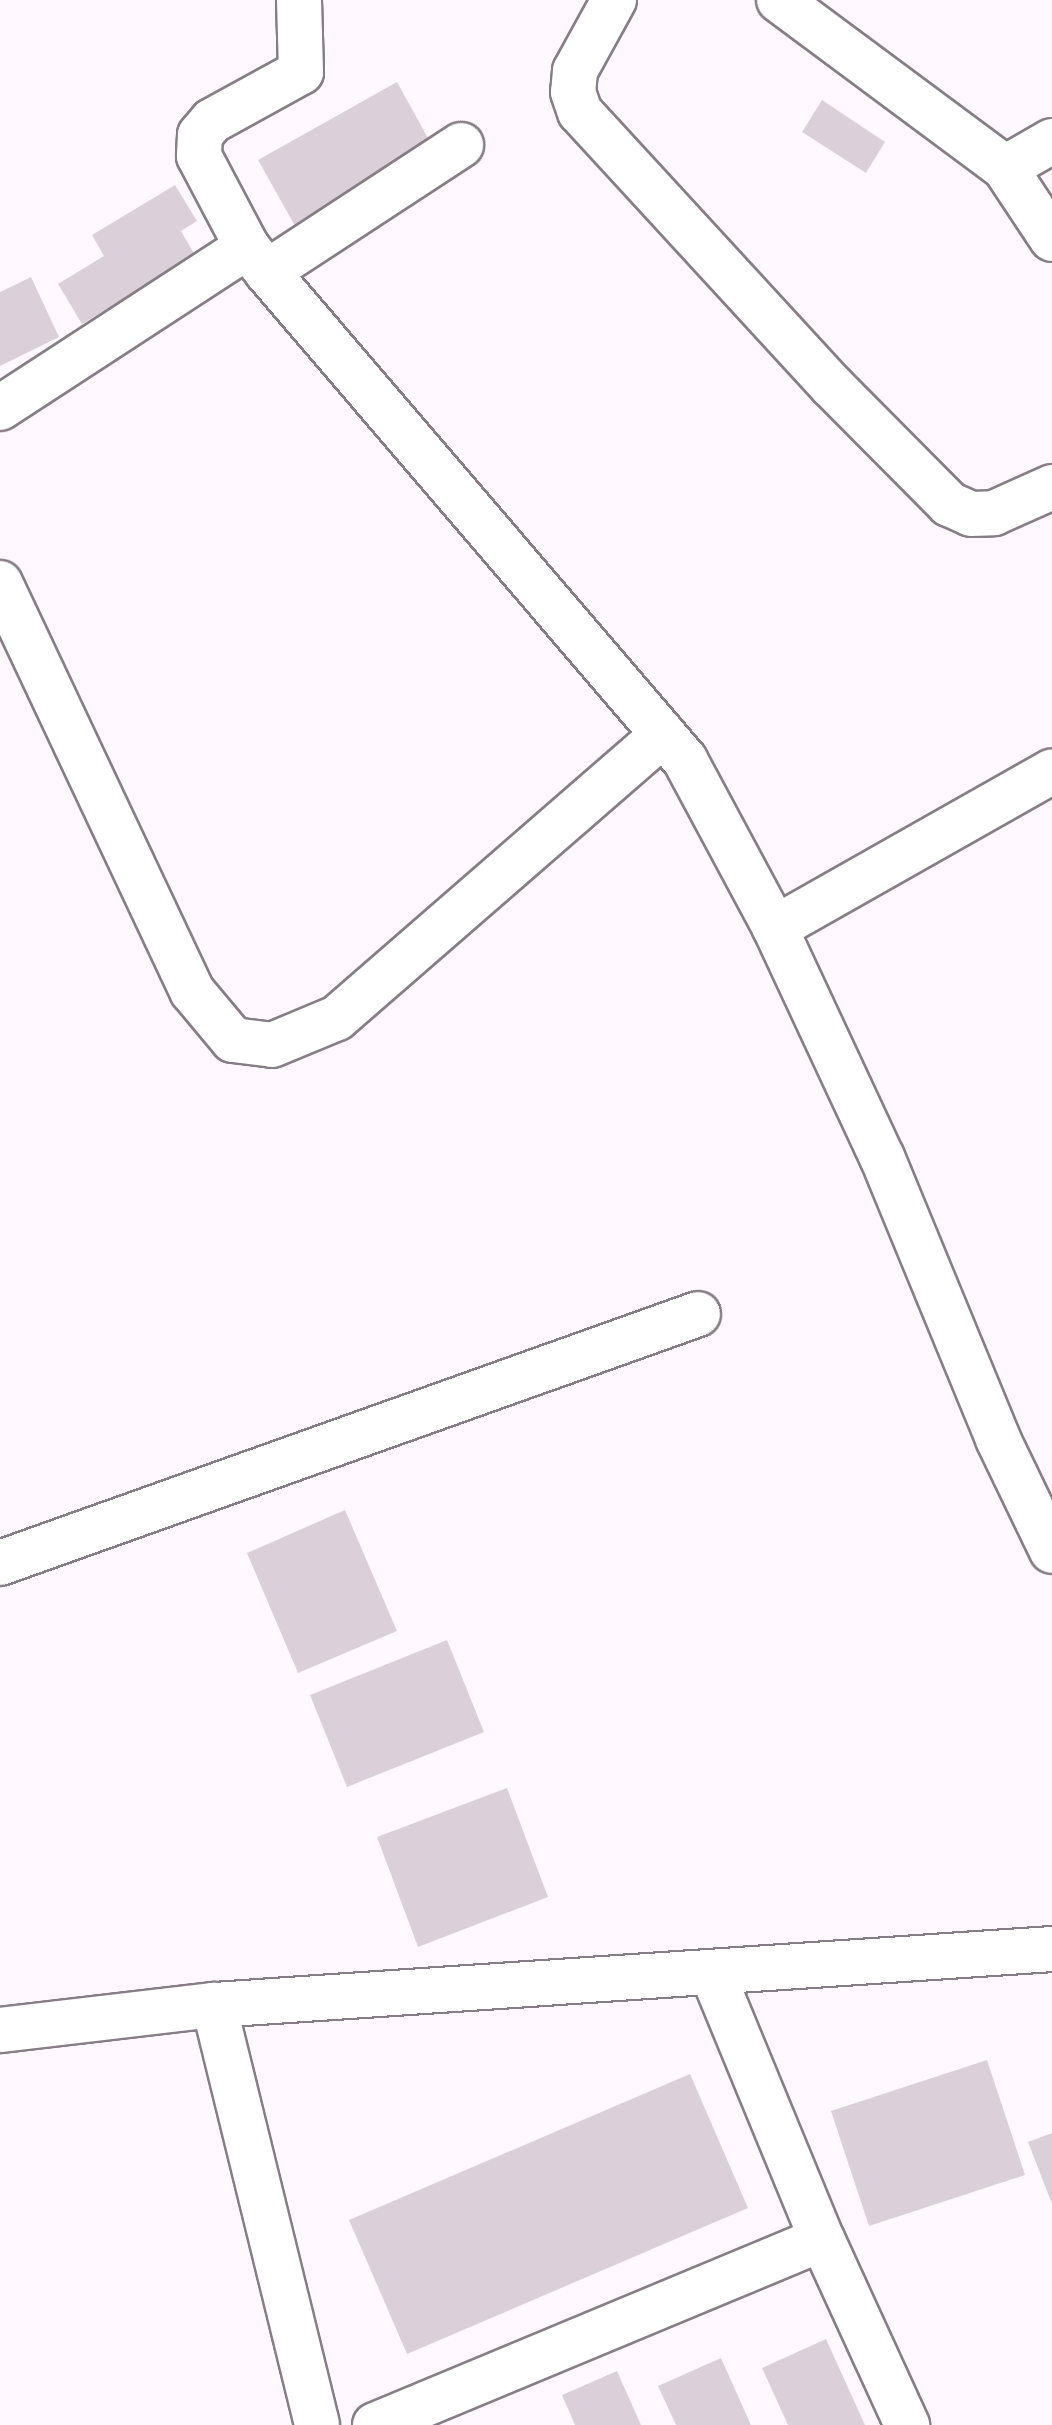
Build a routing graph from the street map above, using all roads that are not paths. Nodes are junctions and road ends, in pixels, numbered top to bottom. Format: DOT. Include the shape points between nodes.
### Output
graph roads {
  1 [pos="299,0"];
  2 [pos="614,0"];
  3 [pos="779,0"];
  4 [pos="1052,141"];
  5 [pos="461,145"];
  6 [pos="1005,168"];
  7 [pos="1052,239"];
  8 [pos="257,260"];
  9 [pos="0,408"];
  10 [pos="1052,487"];
  11 [pos="0,583"];
  12 [pos="663,735"];
  13 [pos="1052,771"];
  14 [pos="775,928"];
  15 [pos="698,1314"];
  16 [pos="1052,1551"];
  17 [pos="0,1563"];
  18 [pos="1052,1949"];
  19 [pos="713,1975"];
  20 [pos="214,2005"];
  21 [pos="0,2030"];
  22 [pos="822,2239"];
  23 [pos="317,2425"];
  24 [pos="375,2425"];
  25 [pos="907,2425"];
  1 -- 8 [label="street" via="301,72 212,121 200,135 199,156"];
  2 -- 10 [label="street" via="575,71 573,92 580,112 831,385 949,504 971,514 994,513"];
  3 -- 6 [label="street"];
  4 -- 6 [label="street"];
  5 -- 8 [label="street"];
  6 -- 7 [label="street"];
  8 -- 9 [label="street"];
  8 -- 12 [label="street"];
  11 -- 12 [label="street" via="192,991 233,1040 272,1045 337,1018"];
  12 -- 14 [label="street" via="685,760"];
  13 -- 14 [label="street"];
  14 -- 16 [label="street" via="882,1157 998,1439"];
  15 -- 17 [label="street"];
  18 -- 19 [label="street"];
  19 -- 20 [label="street"];
  19 -- 22 [label="street"];
  20 -- 21 [label="street"];
  20 -- 23 [label="street"];
  22 -- 24 [label="street"];
  22 -- 25 [label="street"];
}
